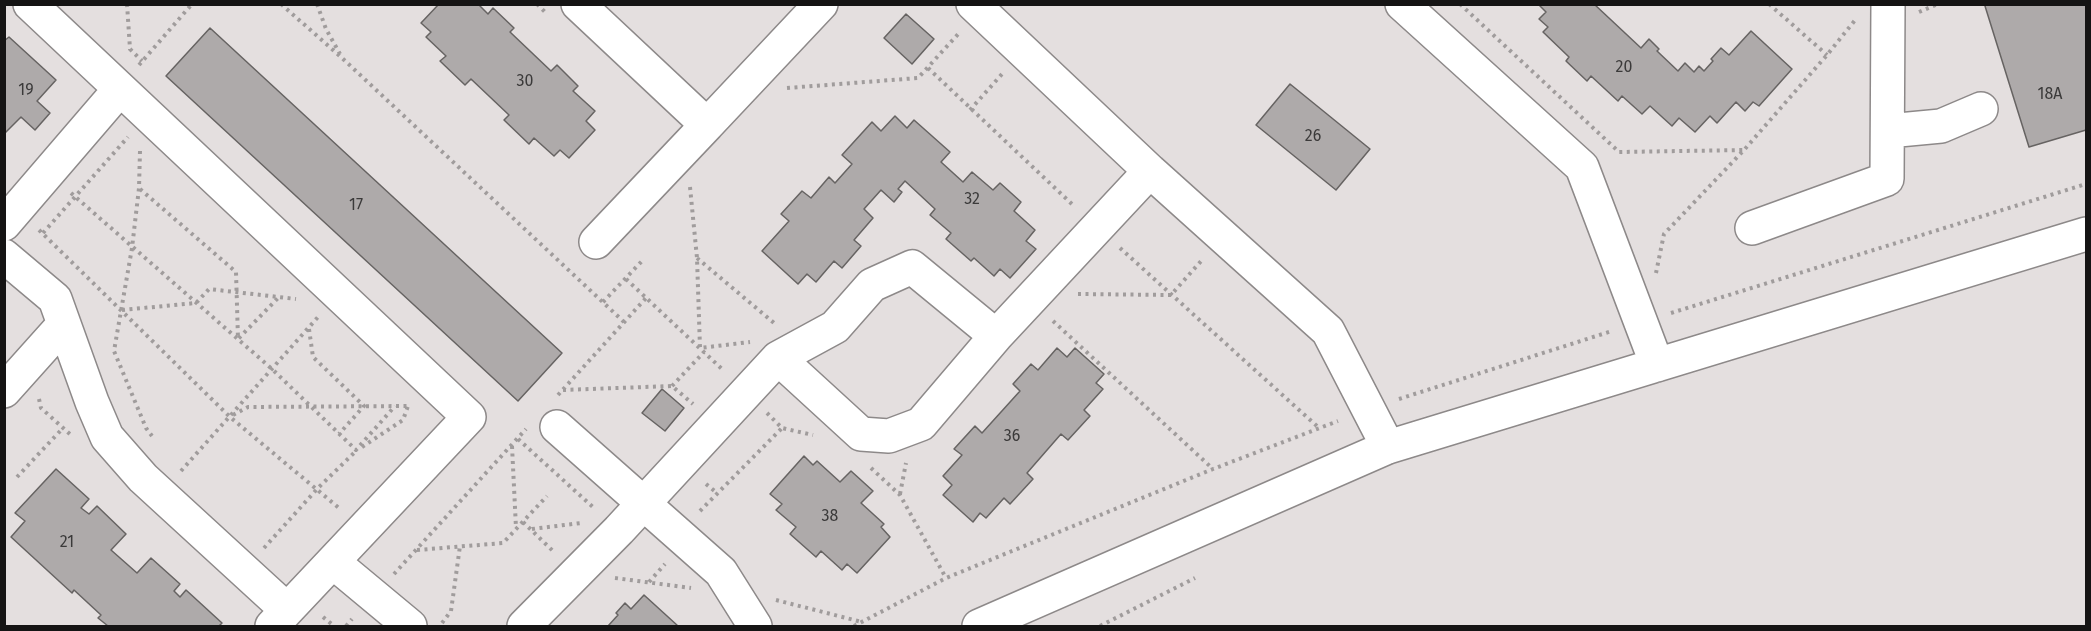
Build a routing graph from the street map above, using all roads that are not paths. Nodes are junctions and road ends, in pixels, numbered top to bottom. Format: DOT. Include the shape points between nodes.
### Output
graph roads {
  1 [pos="30,4"];
  2 [pos="578,4"];
  3 [pos="821,4"];
  4 [pos="1402,4"];
  5 [pos="976,7"];
  6 [pos="1888,10"];
  7 [pos="120,89"];
  8 [pos="1981,109"];
  9 [pos="707,125"];
  10 [pos="1888,131"];
  11 [pos="1149,171"];
  12 [pos="11,216"];
  13 [pos="1752,228"];
  14 [pos="2086,234"];
  15 [pos="596,242"];
  16 [pos="4,256"];
  17 [pos="64,324"];
  18 [pos="996,336"];
  19 [pos="777,349"];
  20 [pos="1657,365"];
  21 [pos="4,391"];
  22 [pos="548,416"];
  23 [pos="1388,447"];
  24 [pos="643,503"];
  25 [pos="333,562"];
  26 [pos="280,618"];
  27 [pos="410,627"];
  28 [pos="524,627"];
  29 [pos="755,627"];
  30 [pos="979,627"];
  1 -- 7 [label="lane"];
  2 -- 9 [label="lane"];
  3 -- 9 [label="lane"];
  4 -- 20 [label="lane" via="1582,167"];
  5 -- 11 [label="lane"];
  6 -- 10 [label="lane"];
  7 -- 12 [label="lane"];
  7 -- 25 [label="lane" via="469,417"];
  8 -- 10 [label="lane" via="1941,126"];
  9 -- 15 [label="lane"];
  10 -- 13 [label="lane" via="1887,179"];
  11 -- 18 [label="lane"];
  11 -- 23 [label="lane" via="1328,332"];
  14 -- 20 [label="lane"];
  16 -- 17 [label="lane" via="55,299"];
  17 -- 21 [label="lane"];
  17 -- 26 [label="lane" via="107,437 142,478 244,571"];
  18 -- 19 [label="lane" via="912,267 872,285 835,327"];
  18 -- 19 [label="lane" via="921,424 889,436 861,434"];
  19 -- 24 [label="lane" via="734,377"];
  20 -- 23 [label="lane"];
  22 -- 24 [label="lane"];
  23 -- 30 [label="lane"];
  24 -- 28 [label="lane" via="613,525 576,574"];
  24 -- 29 [label="lane" via="721,572"];
  25 -- 26 [label="lane"];
  25 -- 27 [label="lane"];
}
